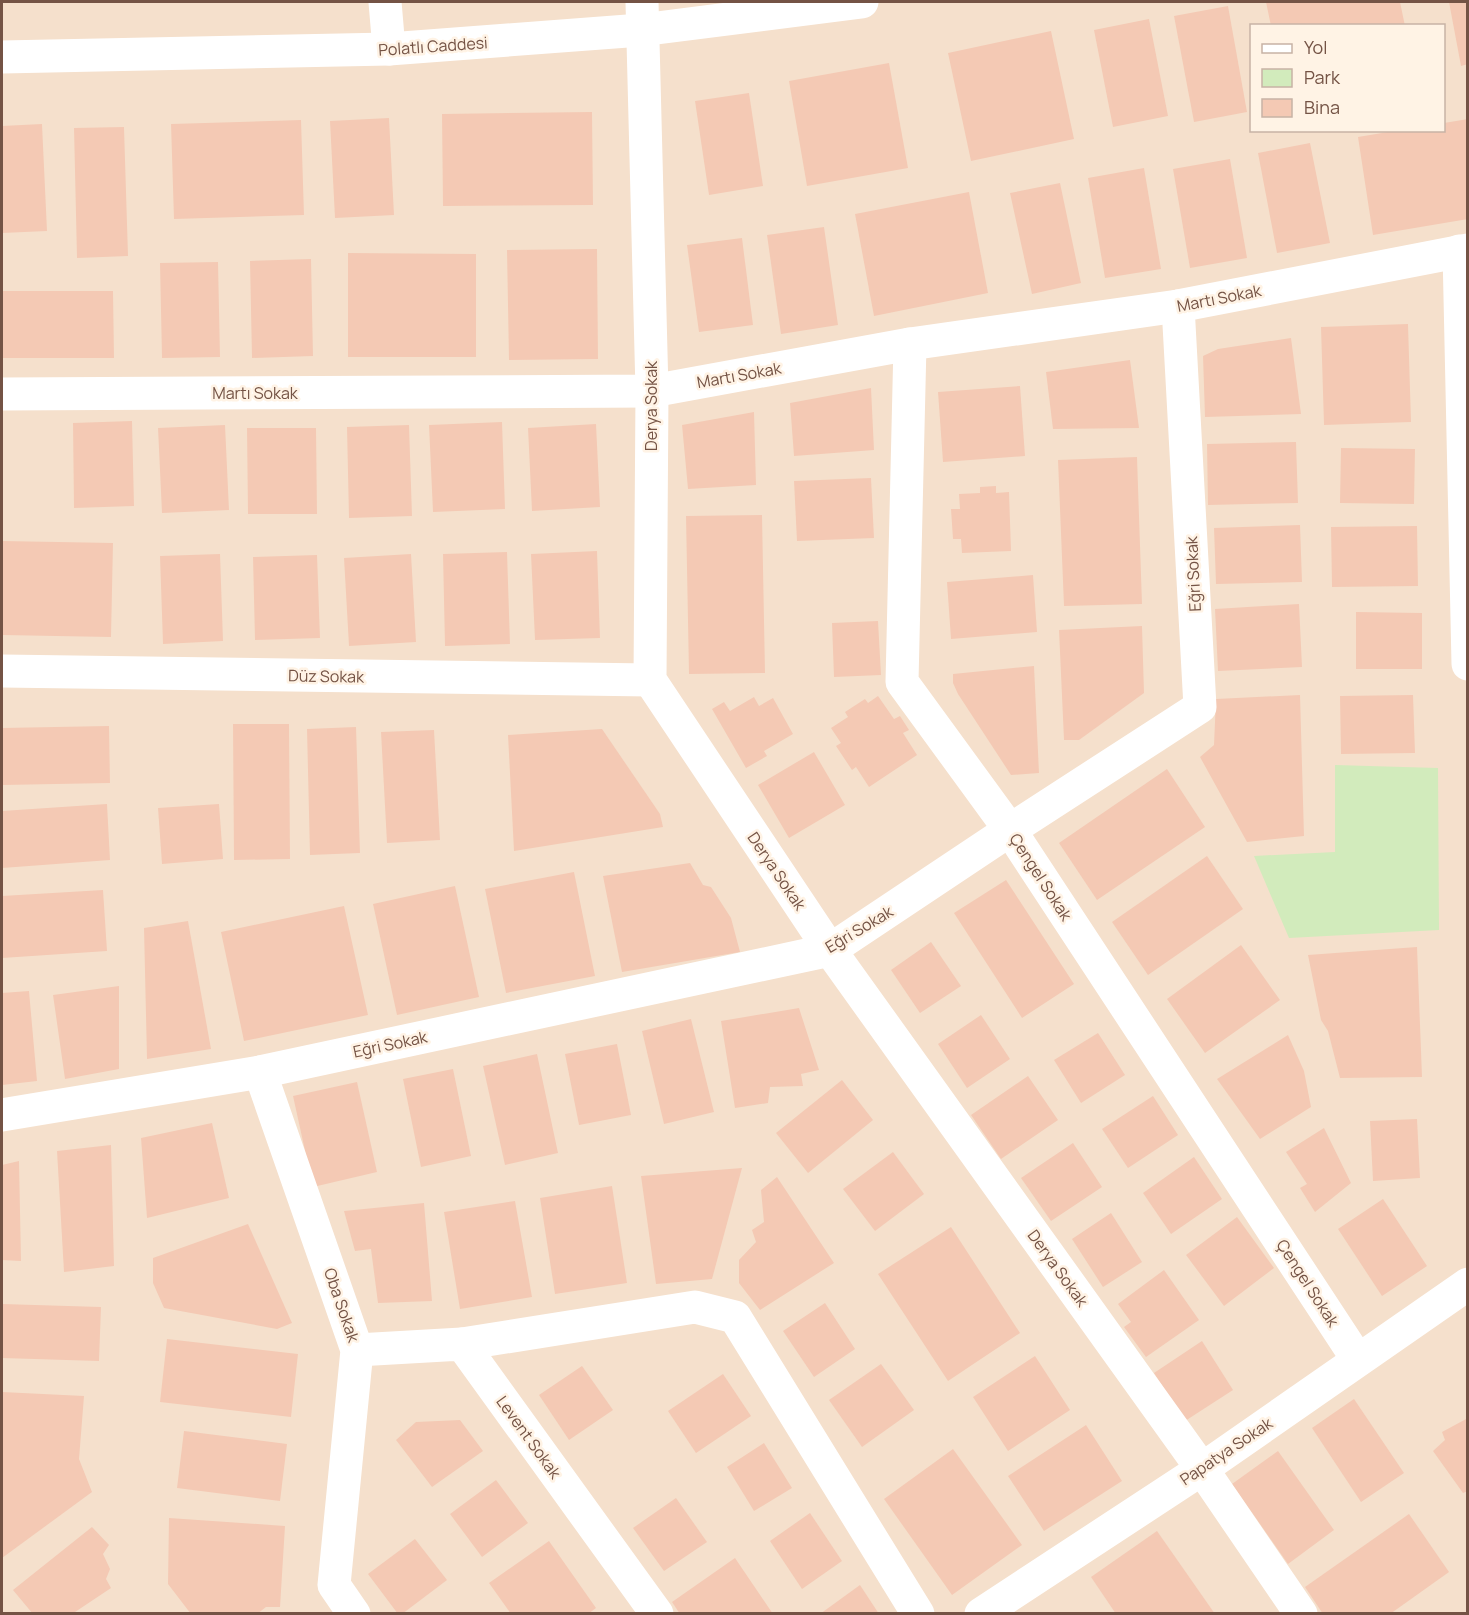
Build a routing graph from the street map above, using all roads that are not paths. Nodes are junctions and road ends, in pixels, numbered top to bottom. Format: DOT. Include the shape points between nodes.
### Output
graph roads {
  1 [pos="385,2"];
  2 [pos="862,2"];
  3 [pos="642,16"];
  4 [pos="389,50"];
  5 [pos="2,57"];
  6 [pos="1463,251"];
  7 [pos="1178,306"];
  8 [pos="910,344"];
  9 [pos="652,391"];
  10 [pos="2,394"];
  11 [pos="1467,664"];
  12 [pos="2,671"];
  13 [pos="650,680"];
  14 [pos="1010,830"];
  15 [pos="830,950"];
  16 [pos="260,1072"];
  17 [pos="2,1115"];
  18 [pos="1467,1284"];
  19 [pos="462,1344"];
  20 [pos="357,1350"];
  21 [pos="1358,1360"];
  22 [pos="1202,1469"];
  23 [pos="354,1614"];
  24 [pos="657,1614"];
  25 [pos="918,1614"];
  26 [pos="981,1614"];
  27 [pos="1300,1614"];
  1 -- 4 [label="street"];
  2 -- 3 [label="street, Polatlı Caddesi"];
  3 -- 4 [label="street, Polatlı Caddesi"];
  3 -- 9 [label="street, Derya Sokak"];
  4 -- 5 [label="street, Polatlı Caddesi"];
  6 -- 7 [label="street, Martı Sokak"];
  6 -- 11 [label="street"];
  7 -- 8 [label="street, Martı Sokak"];
  7 -- 14 [label="street, Eğri Sokak" via="1200,707"];
  8 -- 9 [label="street, Martı Sokak"];
  8 -- 14 [label="street, Çengel Sokak" via="902,682"];
  9 -- 10 [label="street, Martı Sokak"];
  9 -- 13 [label="street, Derya Sokak"];
  12 -- 13 [label="street, Düz Sokak"];
  13 -- 15 [label="street, Derya Sokak"];
  14 -- 15 [label="street, Eğri Sokak"];
  14 -- 21 [label="street, Çengel Sokak"];
  15 -- 16 [label="street, Eğri Sokak"];
  15 -- 22 [label="street, Derya Sokak"];
  16 -- 17 [label="street, Eğri Sokak"];
  16 -- 20 [label="street, Oba Sokak"];
  18 -- 21 [label="street, Papatya Sokak"];
  19 -- 20 [label="street"];
  19 -- 24 [label="street, Levent Sokak"];
  19 -- 25 [label="street" via="695,1306 735,1317"];
  20 -- 23 [label="street, Oba Sokak" via="334,1585"];
  21 -- 22 [label="street, Papatya Sokak"];
  22 -- 26 [label="street, Papatya Sokak"];
  22 -- 27 [label="street, Derya Sokak"];
}
